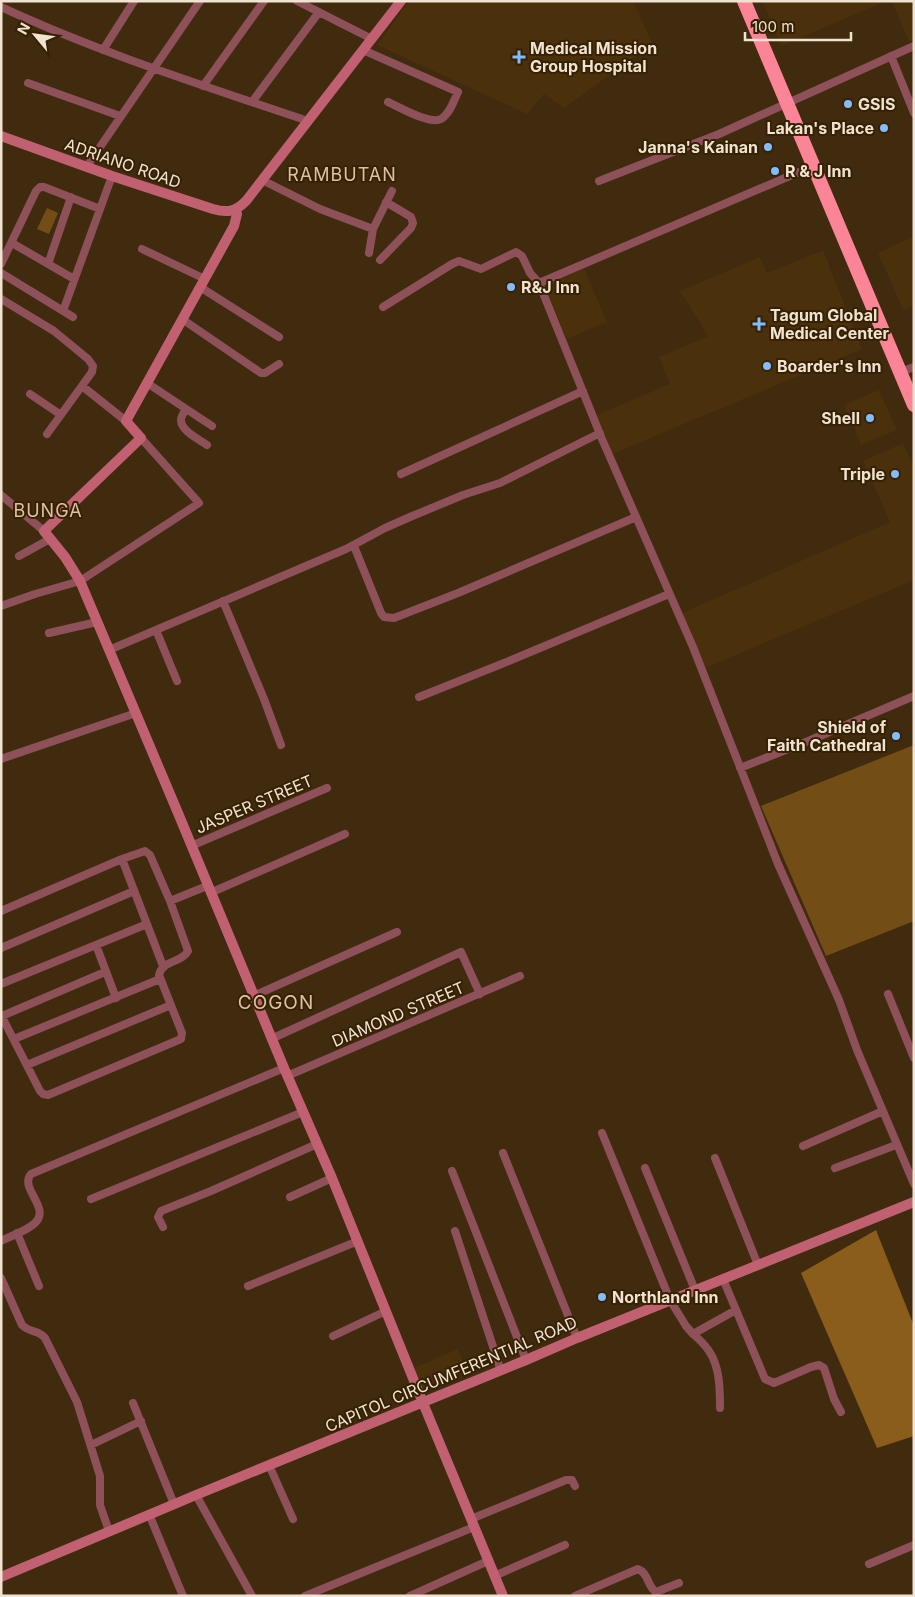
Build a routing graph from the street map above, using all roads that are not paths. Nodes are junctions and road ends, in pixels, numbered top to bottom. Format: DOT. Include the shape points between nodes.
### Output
graph roads {
  1 [pos="134,1"];
  2 [pos="200,1"];
  3 [pos="264,1"];
  4 [pos="297,1"];
  5 [pos="401,1"];
  6 [pos="744,1"];
  7 [pos="1,7"];
  8 [pos="319,12"];
  9 [pos="372,39"];
  10 [pos="914,46"];
  11 [pos="103,50"];
  12 [pos="363,50"];
  13 [pos="891,56"];
  14 [pos="153,69"];
  15 [pos="28,83"];
  16 [pos="203,86"];
  17 [pos="252,102"];
  18 [pos="388,102"];
  19 [pos="787,103"];
  20 [pos="914,113"];
  21 [pos="120,116"];
  22 [pos="308,121"];
  23 [pos="1,136"];
  24 [pos="87,166"];
  25 [pos="813,166"];
  26 [pos="112,176"];
  27 [pos="262,180"];
  28 [pos="599,181"];
  29 [pos="392,191"];
  30 [pos="70,197"];
  31 [pos="386,202"];
  32 [pos="100,209"];
  33 [pos="236,210"];
  34 [pos="373,229"];
  35 [pos="12,243"];
  36 [pos="142,249"];
  37 [pos="369,252"];
  38 [pos="380,260"];
  39 [pos="1,264"];
  40 [pos="48,264"];
  41 [pos="1,273"];
  42 [pos="74,279"];
  43 [pos="202,283"];
  44 [pos="539,283"];
  45 [pos="1,299"];
  46 [pos="383,307"];
  47 [pos="63,311"];
  48 [pos="73,318"];
  49 [pos="182,319"];
  50 [pos="279,337"];
  51 [pos="279,364"];
  52 [pos="914,366"];
  53 [pos="900,372"];
  54 [pos="147,383"];
  55 [pos="82,386"];
  56 [pos="583,391"];
  57 [pos="30,394"];
  58 [pos="914,405"];
  59 [pos="186,408"];
  60 [pos="61,415"];
  61 [pos="126,421"];
  62 [pos="212,426"];
  63 [pos="600,433"];
  64 [pos="47,434"];
  65 [pos="141,438"];
  66 [pos="207,445"];
  67 [pos="401,474"];
  68 [pos="1,495"];
  69 [pos="636,517"];
  70 [pos="47,535"];
  71 [pos="354,546"];
  72 [pos="19,556"];
  73 [pos="80,581"];
  74 [pos="669,594"];
  75 [pos="223,601"];
  76 [pos="1,606"];
  77 [pos="97,622"];
  78 [pos="156,630"];
  79 [pos="49,633"];
  80 [pos="109,650"];
  81 [pos="177,681"];
  82 [pos="914,696"];
  83 [pos="419,697"];
  84 [pos="136,713"];
  85 [pos="281,744"];
  86 [pos="1,759"];
  87 [pos="740,768"];
  88 [pos="327,788"];
  89 [pos="344,834"];
  90 [pos="191,846"];
  91 [pos="122,859"];
  92 [pos="209,889"];
  93 [pos="134,892"];
  94 [pos="170,901"];
  95 [pos="1,911"];
  96 [pos="147,924"];
  97 [pos="397,932"];
  98 [pos="96,944"];
  99 [pos="1,948"];
  100 [pos="163,966"];
  101 [pos="105,972"];
  102 [pos="520,976"];
  103 [pos="160,980"];
  104 [pos="1,984"];
  105 [pos="480,994"];
  106 [pos="888,994"];
  107 [pos="253,996"];
  108 [pos="116,998"];
  109 [pos="171,1005"];
  110 [pos="2,1016"];
  111 [pos="14,1039"];
  112 [pos="271,1039"];
  113 [pos="914,1058"];
  114 [pos="27,1066"];
  115 [pos="285,1072"];
  116 [pos="883,1111"];
  117 [pos="303,1112"];
  118 [pos="602,1132"];
  119 [pos="317,1144"];
  120 [pos="896,1145"];
  121 [pos="803,1146"];
  122 [pos="503,1154"];
  123 [pos="715,1158"];
  124 [pos="645,1168"];
  125 [pos="835,1168"];
  126 [pos="452,1171"];
  127 [pos="332,1178"];
  128 [pos="914,1184"];
  129 [pos="290,1197"];
  130 [pos="91,1199"];
  131 [pos="914,1202"];
  132 [pos="162,1227"];
  133 [pos="456,1231"];
  134 [pos="17,1233"];
  135 [pos="1,1240"];
  136 [pos="358,1241"];
  137 [pos="758,1265"];
  138 [pos="1,1278"];
  139 [pos="723,1279"];
  140 [pos="39,1286"];
  141 [pos="248,1286"];
  142 [pos="695,1290"];
  143 [pos="670,1300"];
  144 [pos="736,1310"];
  145 [pos="386,1311"];
  146 [pos="693,1334"];
  147 [pos="333,1336"];
  148 [pos="577,1338"];
  149 [pos="526,1360"];
  150 [pos="501,1371"];
  151 [pos="133,1403"];
  152 [pos="422,1403"];
  153 [pos="720,1408"];
  154 [pos="841,1412"];
  155 [pos="141,1421"];
  156 [pos="91,1445"];
  157 [pos="269,1466"];
  158 [pos="575,1486"];
  159 [pos="196,1495"];
  160 [pos="174,1504"];
  161 [pos="149,1514"];
  162 [pos="293,1519"];
  163 [pos="472,1523"];
  164 [pos="109,1531"];
  165 [pos="565,1545"];
  166 [pos="914,1546"];
  167 [pos="488,1561"];
  168 [pos="870,1564"];
  169 [pos="494,1576"];
  170 [pos="1,1577"];
  171 [pos="679,1583"];
  172 [pos="183,1596"];
  173 [pos="252,1596"];
  174 [pos="305,1596"];
  175 [pos="410,1596"];
  176 [pos="502,1596"];
  177 [pos="575,1596"];
  1 -- 11 [label="street"];
  2 -- 14 [label="street"];
  3 -- 16 [label="street"];
  4 -- 8 [label="street"];
  5 -- 9 [label="street"];
  6 -- 19 [label="highway"];
  7 -- 11 [label="street"];
  8 -- 9 [label="street"];
  8 -- 17 [label="street"];
  9 -- 12 [label="street"];
  10 -- 13 [label="street"];
  11 -- 14 [label="street"];
  12 -- 18 [label="street" via="458,92 446,114 434,121"];
  12 -- 22 [label="street"];
  13 -- 19 [label="street"];
  13 -- 20 [label="street"];
  14 -- 16 [label="street"];
  14 -- 21 [label="street"];
  15 -- 21 [label="street"];
  16 -- 17 [label="street"];
  17 -- 22 [label="street"];
  19 -- 25 [label="highway"];
  19 -- 28 [label="street"];
  21 -- 24 [label="street"];
  22 -- 27 [label="street"];
  23 -- 24 [label="street, ADRIANO ROAD"];
  24 -- 26 [label="street, ADRIANO ROAD"];
  25 -- 44 [label="street"];
  25 -- 53 [label="highway"];
  26 -- 32 [label="street"];
  26 -- 33 [label="street, ADRIANO ROAD" via="220,211"];
  27 -- 33 [label="street"];
  27 -- 34 [label="street" via="320,209"];
  29 -- 31 [label="street"];
  30 -- 32 [label="street"];
  30 -- 35 [label="street" via="44,187 38,188"];
  30 -- 40 [label="street"];
  31 -- 34 [label="street"];
  31 -- 38 [label="street" via="413,222"];
  32 -- 42 [label="street"];
  33 -- 43 [label="street" via="234,226"];
  34 -- 37 [label="street"];
  35 -- 39 [label="street"];
  35 -- 40 [label="street"];
  36 -- 43 [label="street"];
  40 -- 42 [label="street"];
  41 -- 47 [label="street"];
  42 -- 47 [label="street"];
  43 -- 49 [label="street"];
  43 -- 50 [label="street"];
  44 -- 46 [label="street" via="516,252 480,269 459,262 452,264"];
  44 -- 56 [label="street"];
  45 -- 55 [label="street" via="54,330 92,364 92,372"];
  47 -- 48 [label="street"];
  49 -- 51 [label="street" via="261,374"];
  49 -- 54 [label="street"];
  52 -- 53 [label="street"];
  53 -- 58 [label="highway"];
  54 -- 59 [label="street"];
  54 -- 61 [label="street"];
  55 -- 60 [label="street"];
  55 -- 61 [label="street"];
  56 -- 63 [label="street"];
  56 -- 67 [label="street"];
  57 -- 60 [label="street"];
  59 -- 62 [label="street"];
  59 -- 66 [label="street" via="182,425"];
  60 -- 64 [label="street"];
  61 -- 65 [label="street"];
  63 -- 69 [label="street"];
  63 -- 71 [label="street" via="500,483 385,528"];
  65 -- 70 [label="street"];
  65 -- 73 [label="street" via="199,503"];
  68 -- 70 [label="street"];
  69 -- 71 [label="street" via="394,618 384,617 381,613"];
  69 -- 74 [label="street"];
  70 -- 72 [label="street"];
  70 -- 73 [label="street" via="66,556"];
  71 -- 75 [label="street"];
  73 -- 76 [label="street"];
  73 -- 77 [label="street"];
  74 -- 83 [label="street"];
  74 -- 87 [label="street"];
  75 -- 78 [label="street"];
  75 -- 85 [label="street"];
  77 -- 79 [label="street"];
  77 -- 80 [label="street"];
  78 -- 80 [label="street"];
  78 -- 81 [label="street"];
  80 -- 84 [label="street"];
  82 -- 87 [label="street"];
  84 -- 86 [label="street"];
  84 -- 90 [label="street"];
  87 -- 116 [label="street" via="778,864 840,1000"];
  88 -- 90 [label="street, JASPER STREET"];
  89 -- 92 [label="street"];
  90 -- 92 [label="street"];
  91 -- 93 [label="street"];
  91 -- 94 [label="street" via="145,851 149,853"];
  91 -- 95 [label="street"];
  92 -- 94 [label="street"];
  92 -- 107 [label="street"];
  93 -- 96 [label="street"];
  93 -- 99 [label="street"];
  94 -- 100 [label="street" via="188,950 186,955"];
  96 -- 98 [label="street"];
  96 -- 100 [label="street"];
  97 -- 107 [label="street"];
  98 -- 101 [label="street"];
  98 -- 104 [label="street"];
  100 -- 103 [label="street" via="159,972"];
  101 -- 108 [label="street"];
  101 -- 110 [label="street"];
  102 -- 105 [label="street, DIAMOND STREET"];
  103 -- 108 [label="street"];
  103 -- 109 [label="street"];
  105 -- 112 [label="street" via="461,952"];
  105 -- 115 [label="street, DIAMOND STREET"];
  106 -- 113 [label="street"];
  107 -- 112 [label="street"];
  108 -- 111 [label="street"];
  109 -- 114 [label="street"];
  109 -- 114 [label="street" via="182,1033 179,1040 48,1094 40,1091"];
  110 -- 111 [label="street"];
  111 -- 114 [label="street"];
  112 -- 115 [label="street"];
  115 -- 117 [label="street"];
  115 -- 134 [label="street, DIAMOND STREET" via="36,1170 28,1180 40,1210 39,1218"];
  116 -- 120 [label="street"];
  116 -- 121 [label="street"];
  117 -- 119 [label="street"];
  117 -- 130 [label="street"];
  118 -- 143 [label="street"];
  119 -- 127 [label="street"];
  119 -- 132 [label="street" via="161,1211 158,1217"];
  120 -- 125 [label="street"];
  120 -- 128 [label="street"];
  122 -- 148 [label="street"];
  123 -- 137 [label="street"];
  124 -- 142 [label="street"];
  126 -- 149 [label="street"];
  127 -- 129 [label="street"];
  127 -- 136 [label="street"];
  131 -- 137 [label="street, CAPITOL CIRCUMFERENTIAL ROAD"];
  133 -- 150 [label="street"];
  134 -- 135 [label="street"];
  134 -- 140 [label="street"];
  136 -- 141 [label="street"];
  136 -- 145 [label="street"];
  137 -- 139 [label="street, CAPITOL CIRCUMFERENTIAL ROAD"];
  138 -- 156 [label="street" via="22,1325 42,1335 56,1358 77,1402"];
  139 -- 142 [label="street, CAPITOL CIRCUMFERENTIAL ROAD"];
  139 -- 144 [label="street"];
  142 -- 143 [label="street, CAPITOL CIRCUMFERENTIAL ROAD"];
  143 -- 146 [label="street"];
  143 -- 148 [label="street, CAPITOL CIRCUMFERENTIAL ROAD"];
  144 -- 146 [label="street"];
  144 -- 154 [label="street" via="768,1381 774,1383 819,1365 824,1368"];
  145 -- 147 [label="street"];
  145 -- 152 [label="street"];
  146 -- 153 [label="street" via="713,1360 719,1379"];
  148 -- 149 [label="street, CAPITOL CIRCUMFERENTIAL ROAD"];
  149 -- 150 [label="street, CAPITOL CIRCUMFERENTIAL ROAD"];
  150 -- 152 [label="street, CAPITOL CIRCUMFERENTIAL ROAD"];
  151 -- 155 [label="street"];
  152 -- 157 [label="street, CAPITOL CIRCUMFERENTIAL ROAD"];
  152 -- 163 [label="street"];
  155 -- 156 [label="street"];
  155 -- 160 [label="street"];
  156 -- 164 [label="street" via="100,1480 100,1506"];
  157 -- 159 [label="street, CAPITOL CIRCUMFERENTIAL ROAD"];
  157 -- 162 [label="street"];
  158 -- 163 [label="street" via="572,1480 566,1480"];
  159 -- 160 [label="street, CAPITOL CIRCUMFERENTIAL ROAD"];
  159 -- 173 [label="street"];
  160 -- 161 [label="street, CAPITOL CIRCUMFERENTIAL ROAD"];
  161 -- 164 [label="street, CAPITOL CIRCUMFERENTIAL ROAD"];
  161 -- 172 [label="street"];
  163 -- 167 [label="street"];
  163 -- 174 [label="street"];
  164 -- 170 [label="street, CAPITOL CIRCUMFERENTIAL ROAD"];
  165 -- 169 [label="street"];
  166 -- 168 [label="street"];
  167 -- 169 [label="street"];
  167 -- 175 [label="street"];
  169 -- 176 [label="street"];
  171 -- 177 [label="street" via="656,1592 638,1569"];
}
